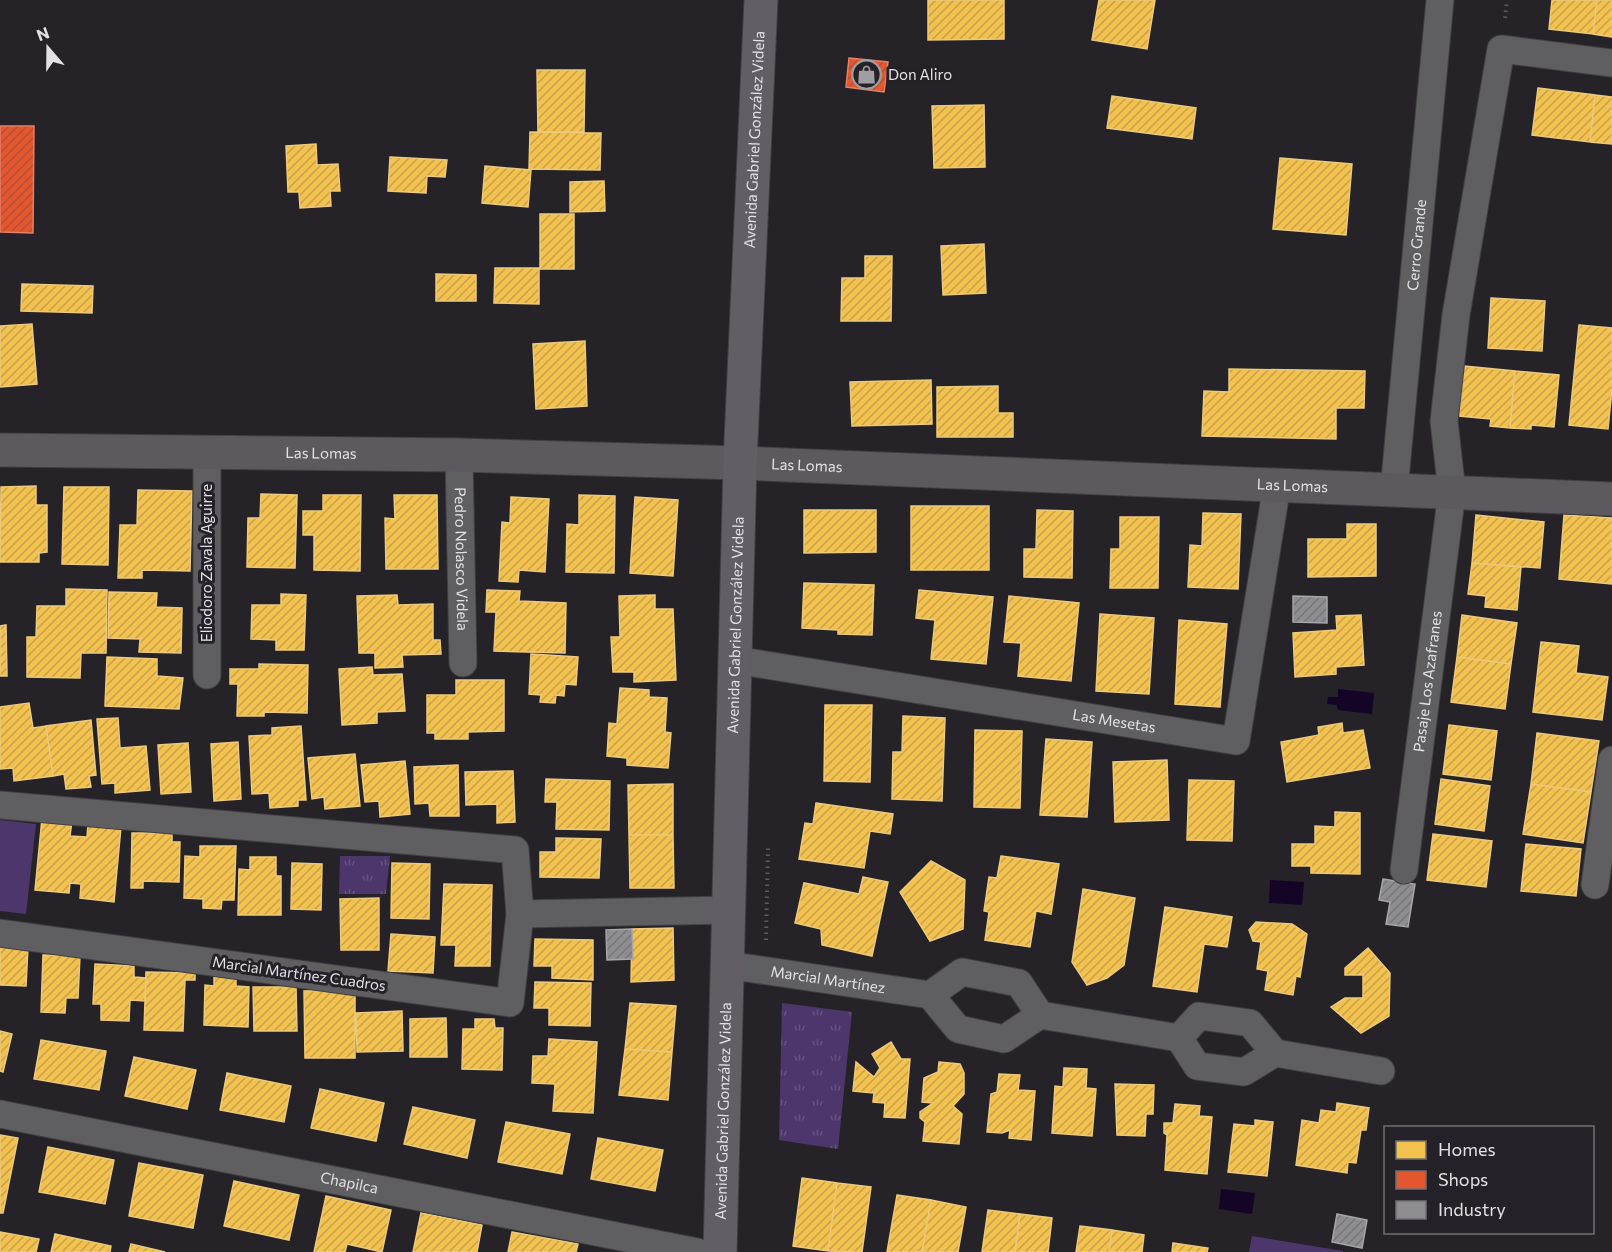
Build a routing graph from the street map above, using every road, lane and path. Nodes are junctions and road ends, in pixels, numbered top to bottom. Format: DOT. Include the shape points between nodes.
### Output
graph roads {
  1 [pos="761,0"];
  2 [pos="1440,0"];
  3 [pos="1612,63"];
  4 [pos="0,450"];
  5 [pos="207,452"];
  6 [pos="459,455"];
  7 [pos="740,463"];
  8 [pos="1277,485"];
  9 [pos="1394,490"];
  10 [pos="1452,492"];
  11 [pos="1612,499"];
  12 [pos="735,660"];
  13 [pos="464,663"];
  14 [pos="207,675"];
  15 [pos="1612,759"];
  16 [pos="0,805"];
  17 [pos="1404,870"];
  18 [pos="1595,885"];
  19 [pos="729,910"];
  20 [pos="520,914"];
  21 [pos="0,933"];
  22 [pos="727,965"];
  23 [pos="930,995"];
  24 [pos="1040,1015"];
  25 [pos="1179,1038"];
  26 [pos="1275,1053"];
  27 [pos="1381,1071"];
  28 [pos="0,1114"];
  29 [pos="697,1252"];
  30 [pos="720,1252"];
  1 -- 7 [label="main road, Avenida Gabriel González Videla"];
  2 -- 9 [label="street, Cerro Grande"];
  3 -- 10 [label="street" via="1501,49 1455,326 1444,421"];
  4 -- 5 [label="street, Las Lomas"];
  5 -- 6 [label="street, Las Lomas"];
  5 -- 14 [label="street, Eliodoro Zavala Aguirre"];
  6 -- 7 [label="street, Las Lomas"];
  6 -- 13 [label="street, Pedro Nolasco Videla"];
  7 -- 8 [label="street, Las Lomas"];
  7 -- 12 [label="main road, Avenida Gabriel González Videla"];
  8 -- 9 [label="street, Las Lomas"];
  8 -- 12 [label="street, Las Mesetas" via="1236,741"];
  9 -- 10 [label="street, Las Lomas"];
  10 -- 11 [label="street, Las Lomas"];
  10 -- 17 [label="street, Pasaje Los Azafranes"];
  12 -- 19 [label="main road, Avenida Gabriel González Videla"];
  15 -- 18 [label="street"];
  16 -- 20 [label="street, Marcial Martínez Cuadros" via="515,850"];
  19 -- 20 [label="street"];
  19 -- 22 [label="main road, Avenida Gabriel González Videla"];
  20 -- 21 [label="street, Marcial Martínez Cuadros" via="510,1003"];
  22 -- 23 [label="street, Marcial Martínez"];
  22 -- 30 [label="main road, Avenida Gabriel González Videla"];
  23 -- 24 [label="street" via="958,1029 1004,1039"];
  23 -- 24 [label="street" via="962,972 1019,982"];
  24 -- 25 [label="street"];
  25 -- 26 [label="street" via="1197,1066 1244,1072"];
  25 -- 26 [label="street" via="1199,1016 1250,1023"];
  26 -- 27 [label="street"];
  28 -- 29 [label="street, Chapilca"];
}
